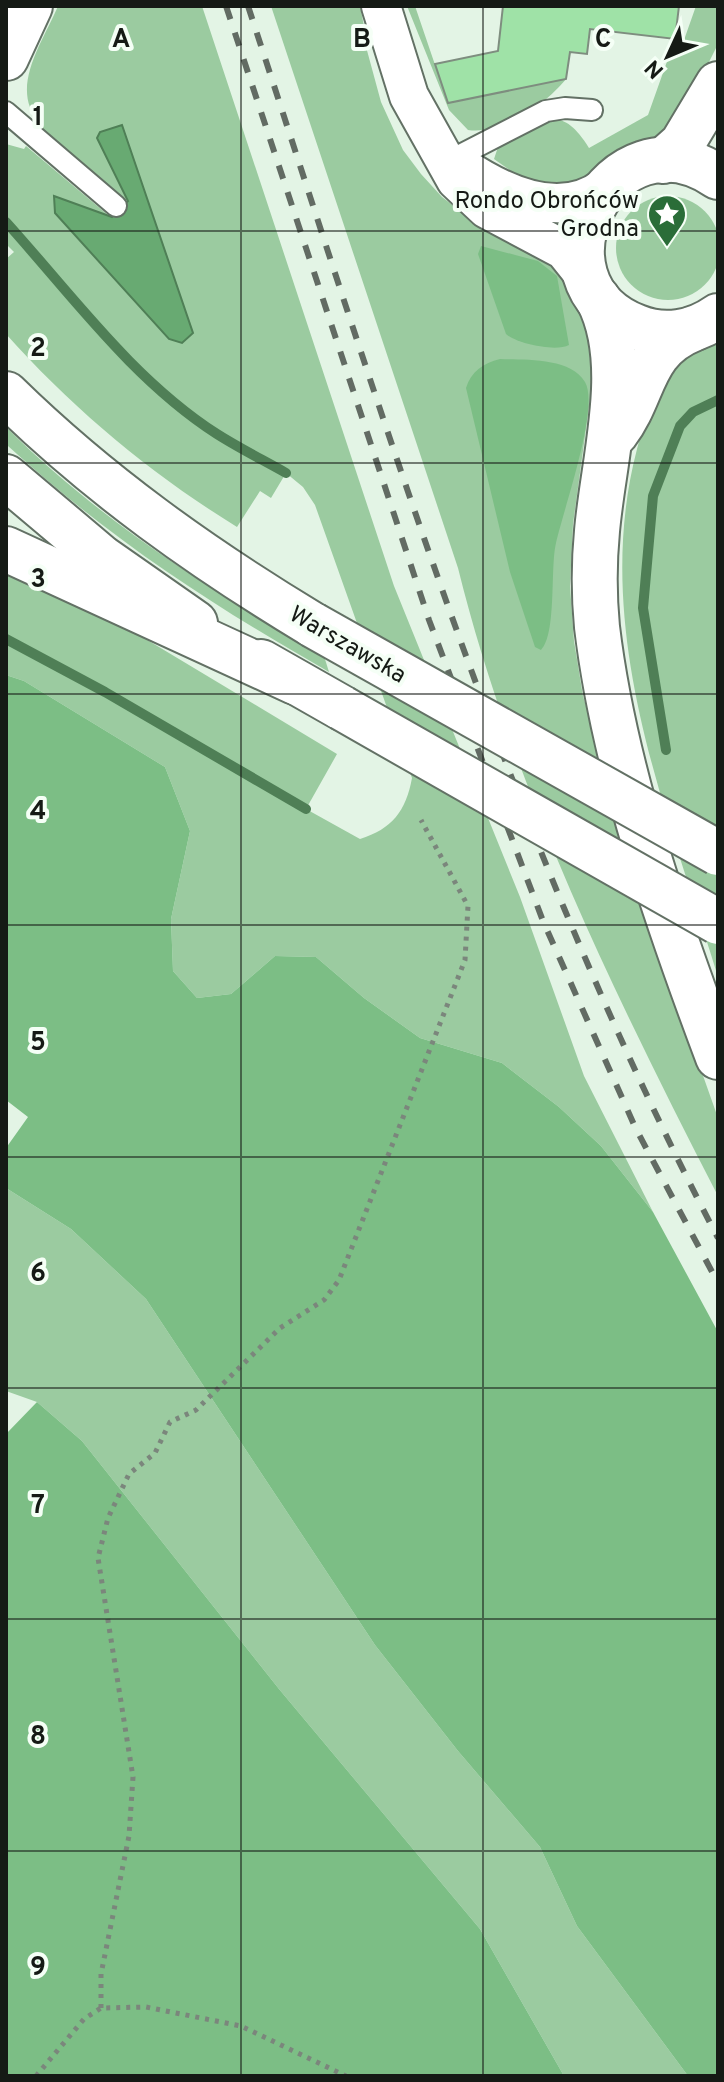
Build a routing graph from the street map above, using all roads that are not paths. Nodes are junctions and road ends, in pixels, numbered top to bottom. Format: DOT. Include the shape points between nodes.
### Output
graph roads {
  1 [pos="30,6"];
  2 [pos="381,6"];
  3 [pos="6,58"];
  4 [pos="718,84"];
  5 [pos="592,110"];
  6 [pos="6,112"];
  7 [pos="446,158"];
  8 [pos="663,161"];
  9 [pos="718,177"];
  10 [pos="605,187"];
  11 [pos="116,206"];
  12 [pos="593,289"];
  13 [pos="710,321"];
  14 [pos="6,394"];
  15 [pos="609,442"];
  16 [pos="6,477"];
  17 [pos="6,549"];
  18 [pos="295,682"];
  19 [pos="718,853"];
  20 [pos="718,922"];
  21 [pos="718,1057"];
  1 -- 3 [label="main road"];
  2 -- 7 [label="street" via="409,96"];
  4 -- 8 [label="main road" via="682,144"];
  5 -- 7 [label="lane" via="546,111"];
  6 -- 11 [label="lane"];
  7 -- 10 [label="street" via="494,185 550,203 583,201"];
  7 -- 12 [label="street" via="477,202 564,250"];
  8 -- 9 [label="main road" via="688,163"];
  8 -- 10 [label="main road" via="629,169"];
  10 -- 12 [label="main road" via="584,228 582,259"];
  12 -- 13 [label="main road" via="614,314 641,329 659,333"];
  12 -- 15 [label="main road" via="613,338"];
  13 -- 15 [label="main road" via="660,348 627,419"];
  14 -- 19 [label="main road, Warszawska, bridge" via="86,468 166,530 313,625"];
  15 -- 21 [label="main road" via="596,580 609,701 648,849"];
  16 -- 18 [label="main road" via="102,558 197,624"];
  17 -- 18 [label="main road"];
  18 -- 20 [label="main road, bridge"];
}
